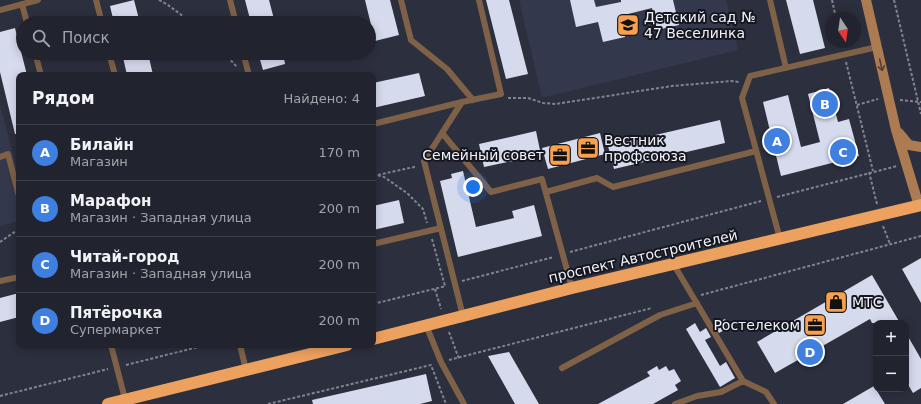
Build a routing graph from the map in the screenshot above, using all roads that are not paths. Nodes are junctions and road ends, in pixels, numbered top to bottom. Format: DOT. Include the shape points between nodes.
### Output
graph roads {
  1 [pos="38,0"];
  2 [pos="96,0"];
  3 [pos="230,0"];
  4 [pos="401,0"];
  5 [pos="479,0"];
  6 [pos="770,0"];
  7 [pos="866,0"];
  8 [pos="22,4"];
  9 [pos="0,10"];
  10 [pos="25,16"];
  11 [pos="100,16"];
  12 [pos="234,16"];
  13 [pos="877,47"];
  14 [pos="37,60"];
  15 [pos="111,60"];
  16 [pos="245,60"];
  17 [pos="786,68"];
  18 [pos="40,72"];
  19 [pos="114,72"];
  20 [pos="248,72"];
  21 [pos="474,100"];
  22 [pos="462,102"];
  23 [pos="376,123"];
  24 [pos="896,130"];
  25 [pos="442,132"];
  26 [pos="921,147"];
  27 [pos="756,151"];
  28 [pos="0,156"];
  29 [pos="16,185"];
  30 [pos="546,192"];
  31 [pos="920,206"];
  32 [pos="435,230"];
  33 [pos="780,239"];
  34 [pos="376,243"];
  35 [pos="674,264"];
  36 [pos="16,278"];
  37 [pos="0,281"];
  38 [pos="572,288"];
  39 [pos="697,303"];
  40 [pos="462,316"];
  41 [pos="426,325"];
  42 [pos="376,338"];
  43 [pos="112,348"];
  44 [pos="241,348"];
  45 [pos="336,348"];
  46 [pos="562,368"];
  47 [pos="246,370"];
  48 [pos="743,381"];
  49 [pos="144,399"];
  50 [pos="125,400"];
  51 [pos="108,404"];
  52 [pos="462,404"];
  53 [pos="675,404"];
  54 [pos="774,404"];
  1 -- 8 [label="lane"];
  2 -- 11 [label="lane"];
  3 -- 12 [label="lane"];
  4 -- 21 [label="lane" via="411,40 447,69"];
  5 -- 21 [label="lane" via="501,94"];
  6 -- 17 [label="lane"];
  7 -- 13 [label="street"];
  8 -- 9 [label="lane"];
  8 -- 10 [label="lane"];
  13 -- 17 [label="lane"];
  13 -- 24 [label="street, one-way"];
  14 -- 18 [label="lane"];
  15 -- 19 [label="lane"];
  16 -- 20 [label="lane"];
  17 -- 27 [label="lane" via="750,76 747,84 742,98"];
  21 -- 22 [label="lane"];
  22 -- 23 [label="lane"];
  22 -- 25 [label="lane"];
  24 -- 26 [label="street" via="909,145"];
  24 -- 31 [label="street"];
  25 -- 30 [label="lane" via="491,192 542,179"];
  25 -- 32 [label="lane" via="424,161"];
  27 -- 30 [label="lane" via="612,187 597,178"];
  27 -- 33 [label="lane"];
  28 -- 29 [label="lane" via="8,154"];
  30 -- 38 [label="lane"];
  31 -- 33 [label="highway, проспект Автостроителей"];
  32 -- 34 [label="lane"];
  32 -- 40 [label="lane"];
  33 -- 35 [label="highway, проспект Автостроителей"];
  35 -- 38 [label="highway, проспект Автостроителей"];
  35 -- 39 [label="lane"];
  36 -- 37 [label="lane"];
  38 -- 40 [label="highway, проспект Автостроителей"];
  39 -- 46 [label="lane" via="660,315"];
  39 -- 48 [label="lane"];
  40 -- 41 [label="highway, проспект Автостроителей"];
  41 -- 42 [label="highway, проспект Автостроителей"];
  41 -- 52 [label="lane"];
  43 -- 50 [label="lane"];
  44 -- 47 [label="lane"];
  45 -- 47 [label="highway"];
  47 -- 49 [label="highway"];
  48 -- 53 [label="lane" via="722,392 696,396"];
  48 -- 54 [label="lane" via="766,392"];
  49 -- 50 [label="highway"];
  50 -- 51 [label="highway"];
}
